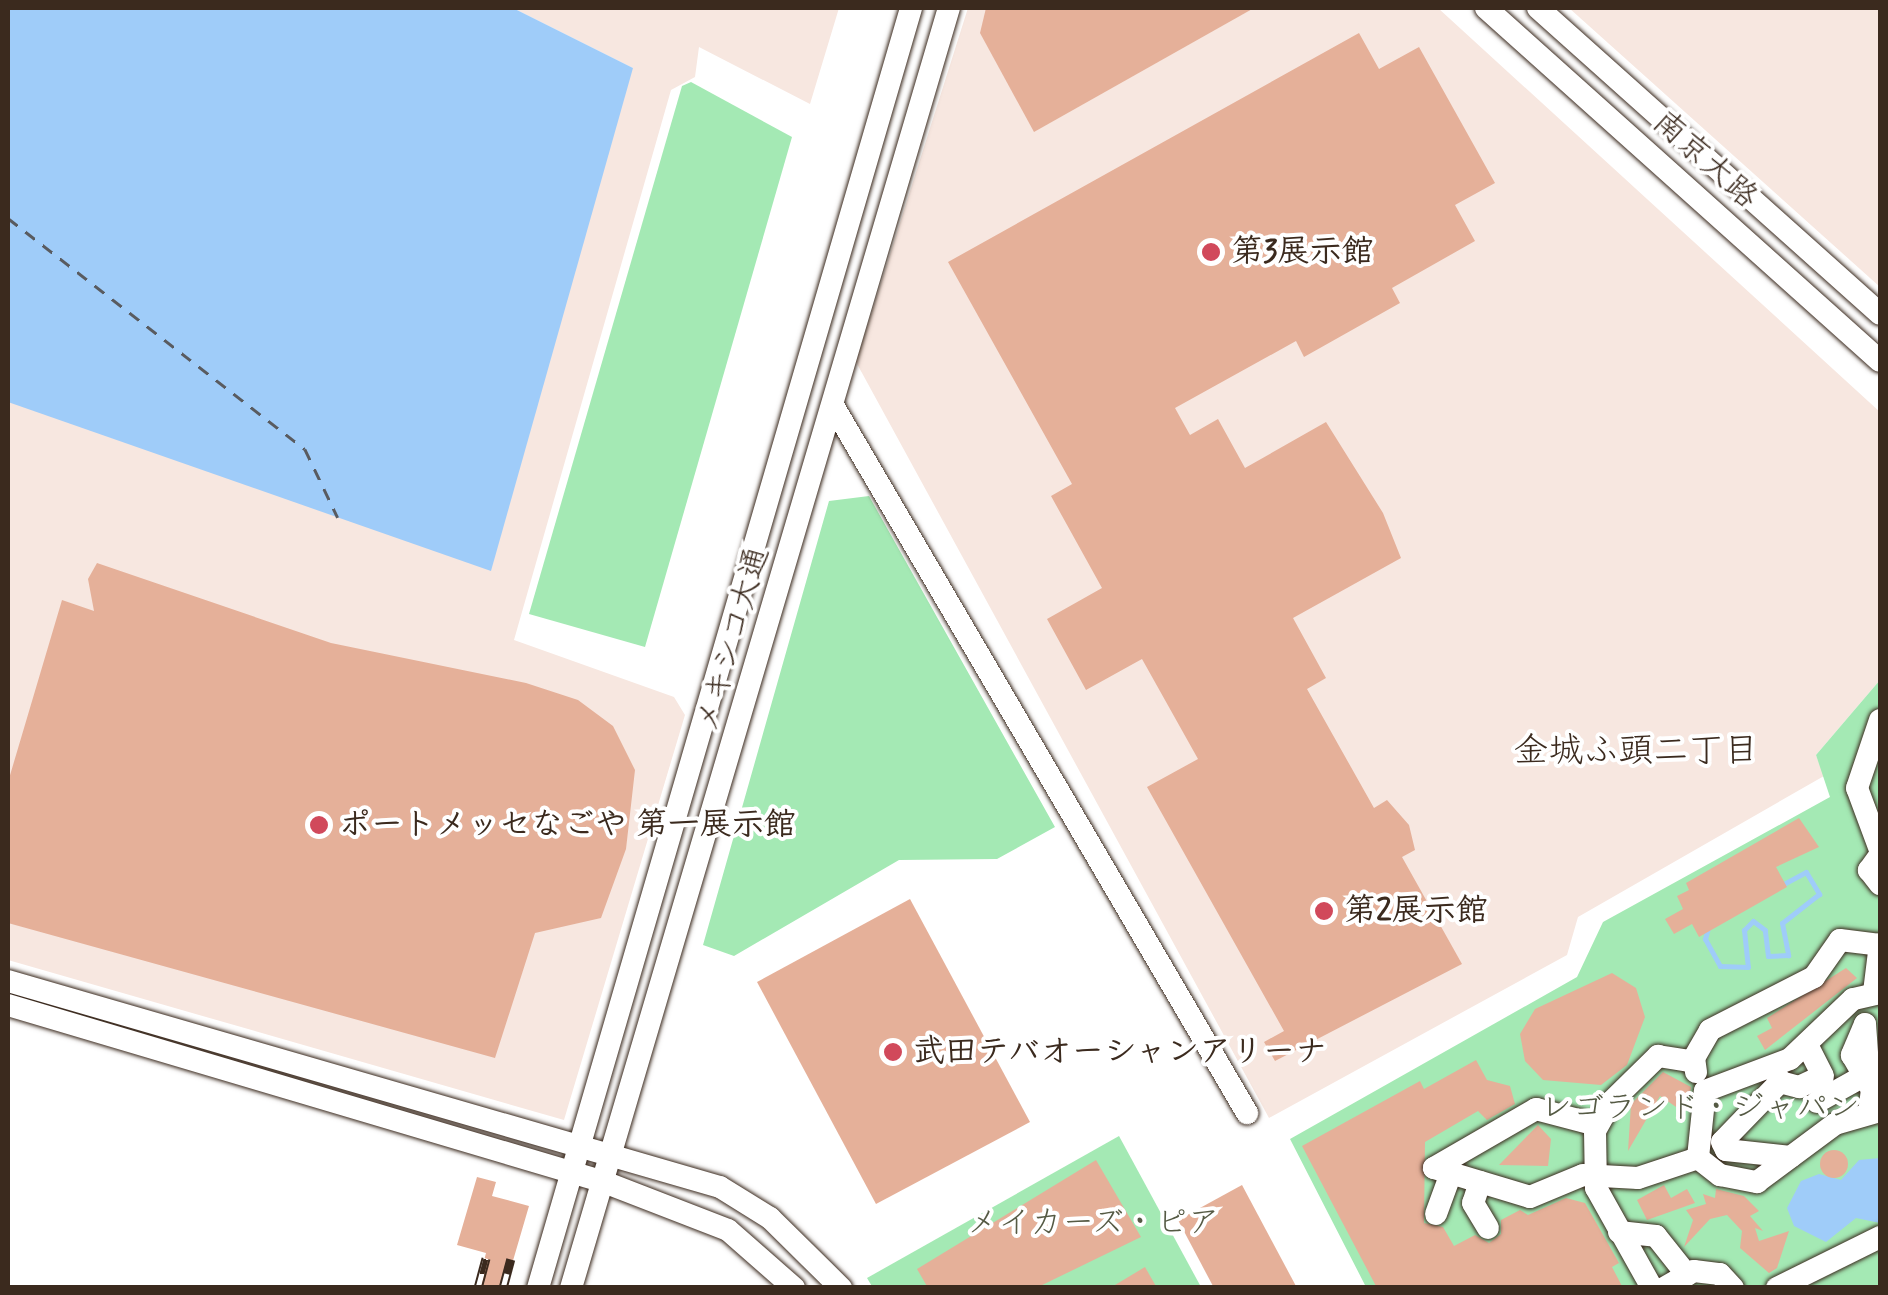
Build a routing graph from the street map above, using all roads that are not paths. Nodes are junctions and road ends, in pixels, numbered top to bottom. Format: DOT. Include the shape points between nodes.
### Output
graph roads {
  1 [pos="911,8"];
  2 [pos="948,8"];
  3 [pos="1486,8"];
  4 [pos="1538,8"];
  5 [pos="1880,314"];
  6 [pos="1880,361"];
  7 [pos="835,409"];
  8 [pos="1880,720"];
  9 [pos="1880,852"];
  10 [pos="1880,884"];
  11 [pos="1880,945"];
  12 [pos="8,981"];
  13 [pos="1877,992"];
  14 [pos="8,1005"];
  15 [pos="1808,1046"];
  16 [pos="1694,1062"];
  17 [pos="1776,1075"];
  18 [pos="1870,1079"];
  19 [pos="1705,1091"];
  20 [pos="1247,1112"];
  21 [pos="1859,1116"];
  22 [pos="1598,1125"];
  23 [pos="582,1146"];
  24 [pos="615,1154"];
  25 [pos="1791,1157"];
  26 [pos="1698,1158"];
  27 [pos="572,1172"];
  28 [pos="1451,1173"];
  29 [pos="1594,1175"];
  30 [pos="604,1182"];
  31 [pos="1480,1182"];
  32 [pos="1436,1214"];
  33 [pos="1488,1228"];
  34 [pos="1619,1232"];
  35 [pos="1880,1237"];
  36 [pos="1687,1274"];
  37 [pos="538,1288"];
  38 [pos="571,1288"];
  39 [pos="794,1288"];
  40 [pos="841,1288"];
  41 [pos="1652,1288"];
  42 [pos="1664,1288"];
  43 [pos="1733,1288"];
  44 [pos="1777,1288"];
  1 -- 23 [label="street, メキシコ大通"];
  2 -- 7 [label="street, メキシコ大通"];
  3 -- 6 [label="street, 南京大路"];
  4 -- 5 [label="street, 南京大路"];
  7 -- 20 [label="street"];
  7 -- 24 [label="street, メキシコ大通"];
  8 -- 9 [label="street" via="1858,788"];
  9 -- 10 [label="street" via="1869,870"];
  11 -- 13 [label="street"];
  11 -- 16 [label="street" via="1840,940 1814,977 1710,1030"];
  12 -- 23 [label="street"];
  13 -- 15 [label="street" via="1853,999"];
  14 -- 27 [label="street"];
  15 -- 17 [label="street"];
  15 -- 17 [label="street" via="1822,1078 1799,1087"];
  16 -- 19 [label="street"];
  16 -- 22 [label="street" via="1658,1056"];
  17 -- 19 [label="street"];
  17 -- 25 [label="street" via="1722,1142 1726,1150"];
  18 -- 21 [label="street"];
  18 -- 21 [label="street" via="1825,1097"];
  19 -- 26 [label="street"];
  21 -- 25 [label="street"];
  22 -- 28 [label="street" via="1536,1109 1434,1168"];
  22 -- 29 [label="street"];
  23 -- 24 [label="street"];
  23 -- 27 [label="street, メキシコ大通"];
  24 -- 30 [label="street, メキシコ大通"];
  24 -- 40 [label="street" via="720,1186 770,1218"];
  25 -- 26 [label="street" via="1749,1183 1720,1175"];
  26 -- 29 [label="street" via="1638,1178"];
  27 -- 30 [label="street"];
  27 -- 37 [label="street, メキシコ大通"];
  28 -- 31 [label="street"];
  28 -- 32 [label="street"];
  29 -- 31 [label="street" via="1530,1198"];
  29 -- 34 [label="street"];
  30 -- 38 [label="street, メキシコ大通"];
  30 -- 39 [label="street" via="728,1230"];
  31 -- 33 [label="street" via="1473,1203"];
  34 -- 36 [label="street" via="1656,1236"];
  34 -- 41 [label="street"];
  35 -- 44 [label="street"];
  36 -- 42 [label="street"];
  36 -- 43 [label="street" via="1720,1274"];
}
